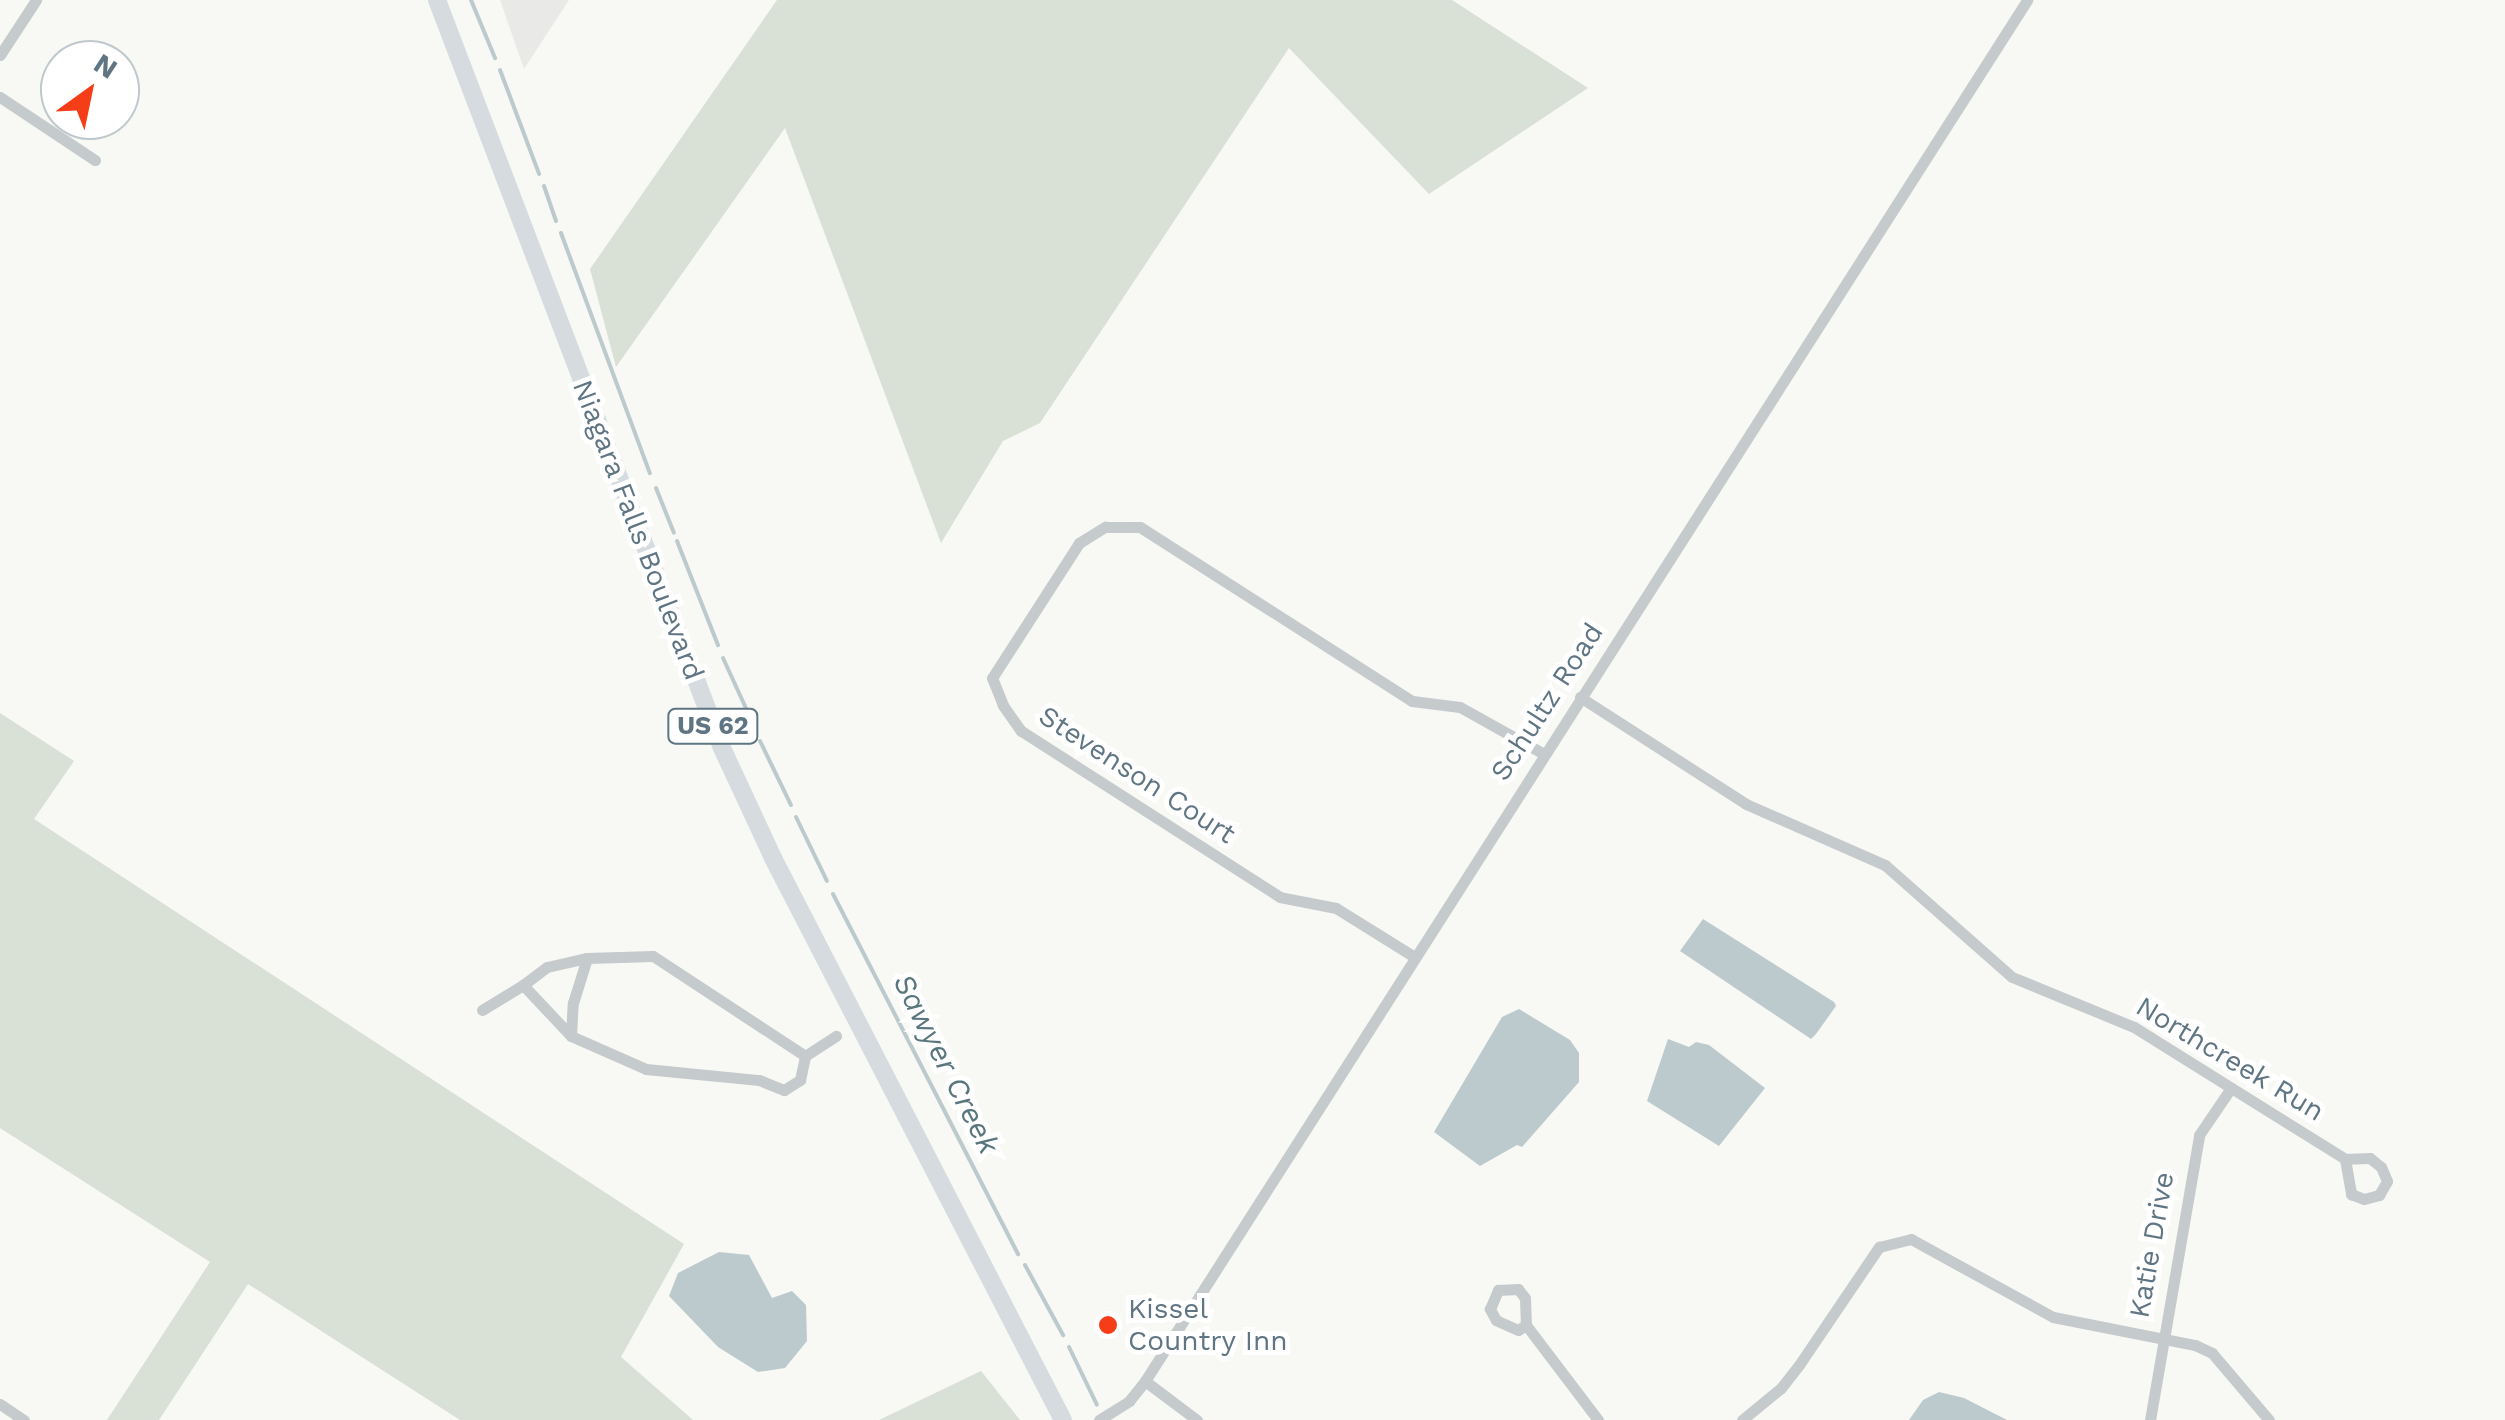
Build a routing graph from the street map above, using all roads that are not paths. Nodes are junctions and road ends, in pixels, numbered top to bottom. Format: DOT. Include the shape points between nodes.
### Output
graph roads {
  1 [pos="36,0"];
  2 [pos="437,0"];
  3 [pos="2027,0"];
  4 [pos="0,54"];
  5 [pos="0,97"];
  6 [pos="95,160"];
  7 [pos="1580,697"];
  8 [pos="1544,754"];
  9 [pos="1412,956"];
  10 [pos="587,958"];
  11 [pos="523,985"];
  12 [pos="482,1010"];
  13 [pos="571,1036"];
  14 [pos="836,1036"];
  15 [pos="805,1056"];
  16 [pos="2231,1088"];
  17 [pos="2345,1159"];
  18 [pos="1526,1325"];
  19 [pos="2160,1338"];
  20 [pos="1145,1380"];
  21 [pos="0,1404"];
  22 [pos="24,1420"];
  23 [pos="1063,1420"];
  24 [pos="1099,1420"];
  25 [pos="1197,1420"];
  26 [pos="1598,1420"];
  27 [pos="1742,1420"];
  28 [pos="2150,1420"];
  29 [pos="2269,1420"];
  1 -- 4 [label="street"];
  2 -- 23 [label="main road, Niagara Falls Boulevard / US 62" via="722,748 772,858"];
  3 -- 7 [label="street, Schultz Road"];
  5 -- 6 [label="street"];
  7 -- 8 [label="street, Schultz Road"];
  7 -- 16 [label="street, Northcreek Run" via="1746,804 1885,865 2012,977 2134,1027"];
  8 -- 9 [label="street, Schultz Road"];
  8 -- 9 [label="street, Stevenson Court" via="1460,706 1412,700 1140,528 1105,527 1079,543 992,678 1021,731 1280,897 1336,908"];
  9 -- 20 [label="street, Schultz Road"];
  10 -- 11 [label="street" via="547,967"];
  10 -- 13 [label="street"];
  10 -- 15 [label="street" via="653,956"];
  11 -- 12 [label="street"];
  11 -- 13 [label="street"];
  13 -- 15 [label="street" via="646,1069 759,1080 784,1090 800,1080"];
  14 -- 15 [label="street"];
  16 -- 17 [label="street, Northcreek Run"];
  16 -- 19 [label="street, Katie Drive" via="2199,1135"];
  18 -- 26 [label="street"];
  19 -- 27 [label="street" via="2053,1317 1911,1238 1880,1247 1781,1388"];
  19 -- 28 [label="street, Katie Drive"];
  19 -- 29 [label="street" via="2212,1353"];
  20 -- 24 [label="street, Schultz Road" via="1129,1401"];
  20 -- 25 [label="street"];
  21 -- 22 [label="street"];
}
